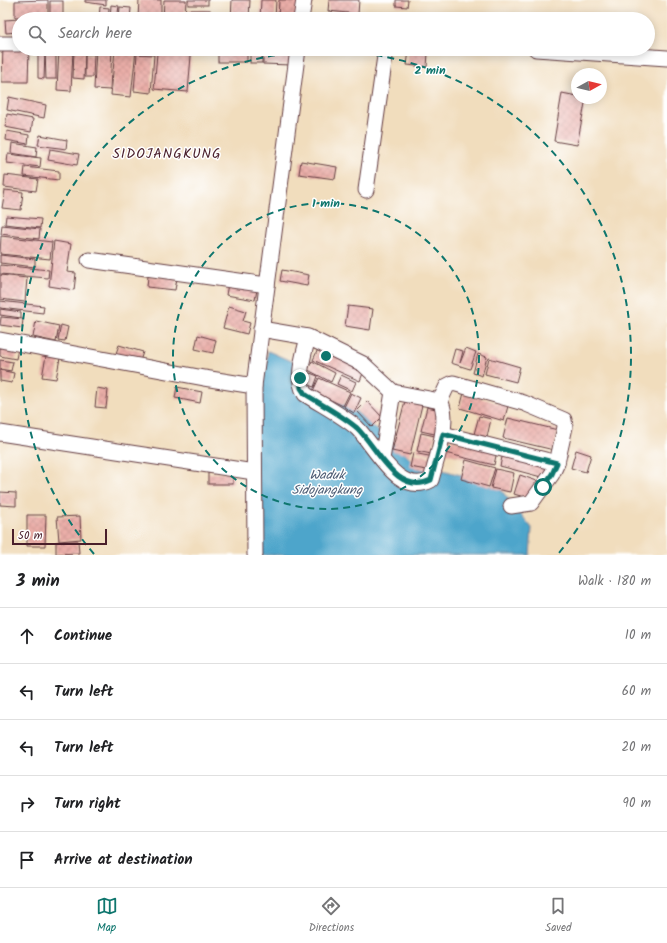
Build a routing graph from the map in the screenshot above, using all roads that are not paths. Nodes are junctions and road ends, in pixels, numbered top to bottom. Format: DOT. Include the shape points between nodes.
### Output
graph roads {
  1 [pos="304,0"];
  2 [pos="302,12"];
  3 [pos="0,44"];
  4 [pos="12,44"];
  5 [pos="297,56"];
  6 [pos="385,56"];
  7 [pos="638,56"];
  8 [pos="667,58"];
  9 [pos="366,190"];
  10 [pos="89,260"];
  11 [pos="267,284"];
  12 [pos="261,329"];
  13 [pos="308,337"];
  14 [pos="0,340"];
  15 [pos="254,386"];
  16 [pos="393,392"];
  17 [pos="440,401"];
  18 [pos="0,433"];
  19 [pos="443,434"];
  20 [pos="382,459"];
  21 [pos="557,463"];
  22 [pos="254,472"];
  23 [pos="510,506"];
  24 [pos="255,555"];
  1 -- 2 [label="street"];
  3 -- 4 [label="street"];
  5 -- 11 [label="street"];
  6 -- 9 [label="street"];
  7 -- 8 [label="street"];
  10 -- 11 [label="street"];
  11 -- 12 [label="street"];
  12 -- 13 [label="street"];
  12 -- 15 [label="street"];
  13 -- 16 [label="street" via="363,364"];
  13 -- 20 [label="street" via="300,378 301,388 305,394 357,428"];
  14 -- 15 [label="street"];
  15 -- 22 [label="street"];
  16 -- 17 [label="street"];
  16 -- 20 [label="street"];
  17 -- 19 [label="street"];
  17 -- 21 [label="street" via="447,386 453,383 524,403 561,417 565,427"];
  18 -- 22 [label="street"];
  19 -- 20 [label="street" via="431,480 407,481 395,475"];
  19 -- 21 [label="street"];
  21 -- 23 [label="street" via="531,503"];
  22 -- 24 [label="street"];
}
